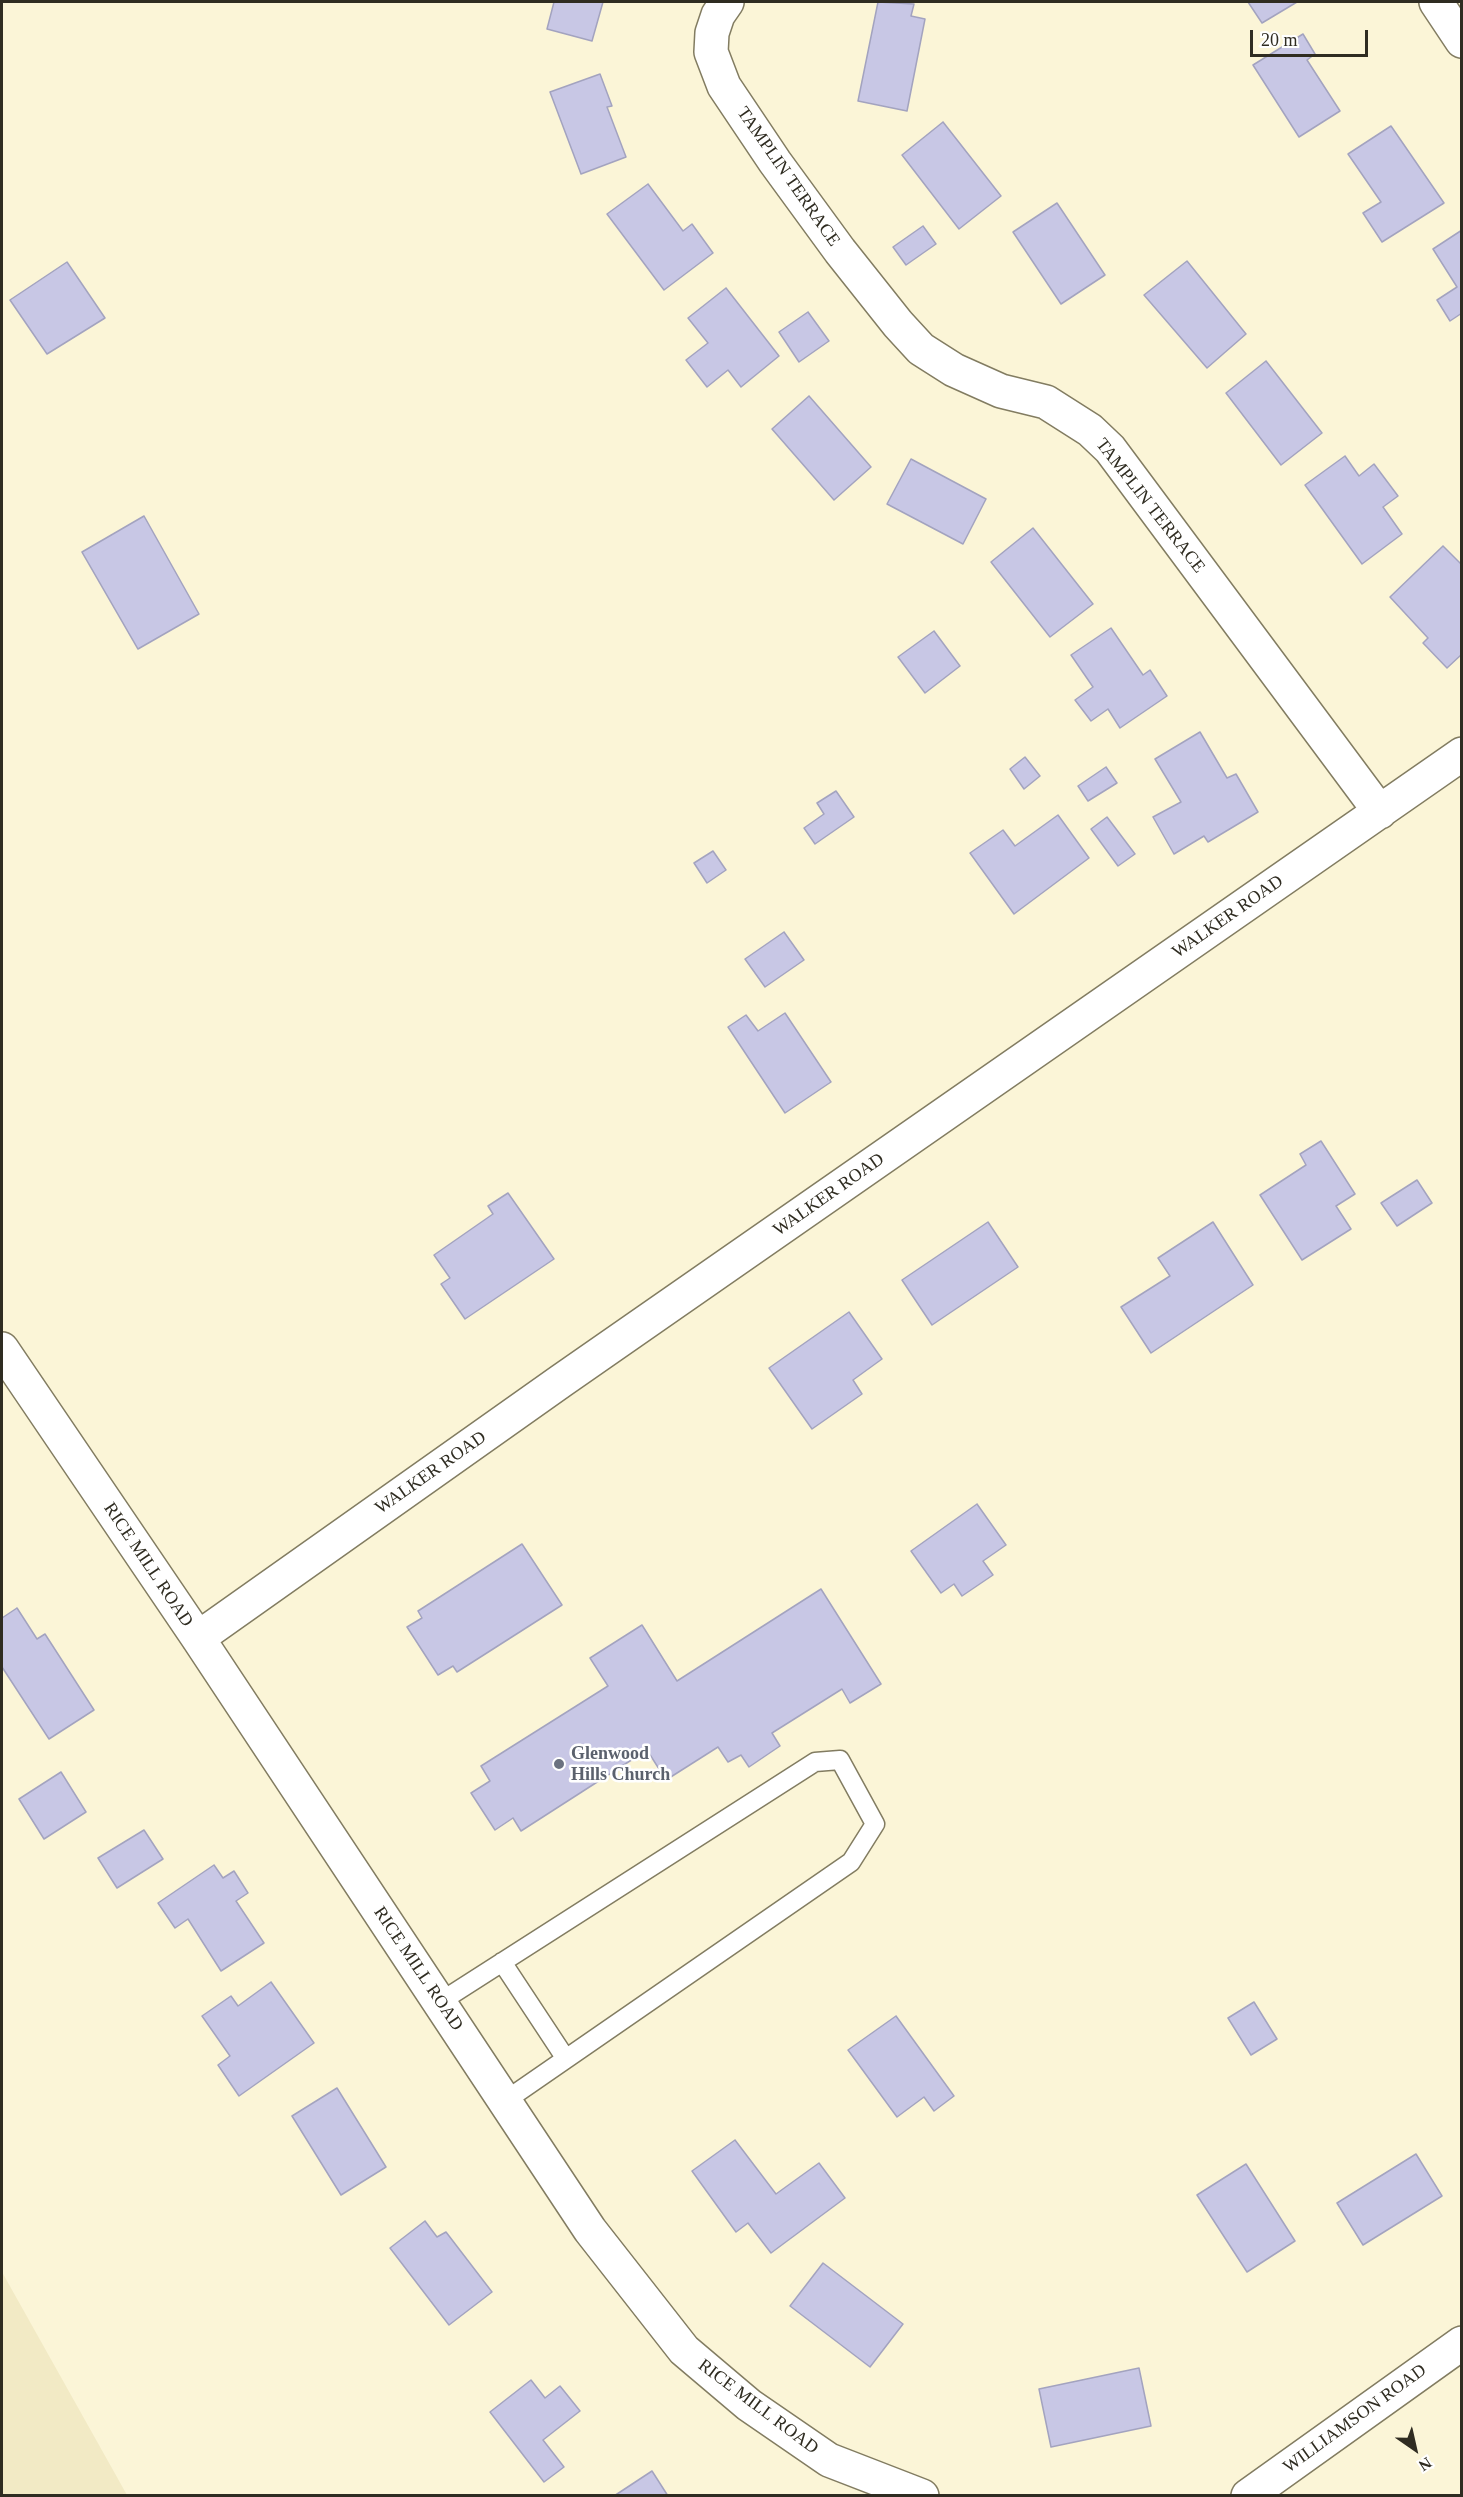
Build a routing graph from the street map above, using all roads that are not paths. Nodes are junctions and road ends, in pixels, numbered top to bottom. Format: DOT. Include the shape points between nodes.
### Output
graph roads {
  1 [pos="727,2"];
  2 [pos="1436,2"];
  3 [pos="1461,41"];
  4 [pos="1461,754"];
  5 [pos="1380,812"];
  6 [pos="2,1349"];
  7 [pos="198,1638"];
  8 [pos="502,1962"];
  9 [pos="440,2002"];
  10 [pos="566,2059"];
  11 [pos="505,2101"];
  12 [pos="1461,2343"];
  13 [pos="922,2496"];
  14 [pos="1248,2496"];
  1 -- 5 [label="street, TAMPLIN TERRACE" via="712,33 711,52 724,86 775,162 891,315 921,349 954,370 1001,391 1046,402 1090,430 1110,449"];
  2 -- 3 [label="street"];
  4 -- 5 [label="street, WALKER ROAD"];
  5 -- 7 [label="street, WALKER ROAD"];
  6 -- 7 [label="street, RICE MILL ROAD"];
  7 -- 9 [label="street, RICE MILL ROAD"];
  8 -- 9 [label="lane"];
  8 -- 10 [label="lane"];
  8 -- 10 [label="lane" via="814,1762 840,1760 875,1824 850,1862"];
  9 -- 11 [label="street, RICE MILL ROAD"];
  10 -- 11 [label="lane"];
  11 -- 13 [label="street, RICE MILL ROAD" via="590,2230 684,2350 749,2405 829,2460"];
  12 -- 14 [label="street, WILLIAMSON ROAD"];
}
